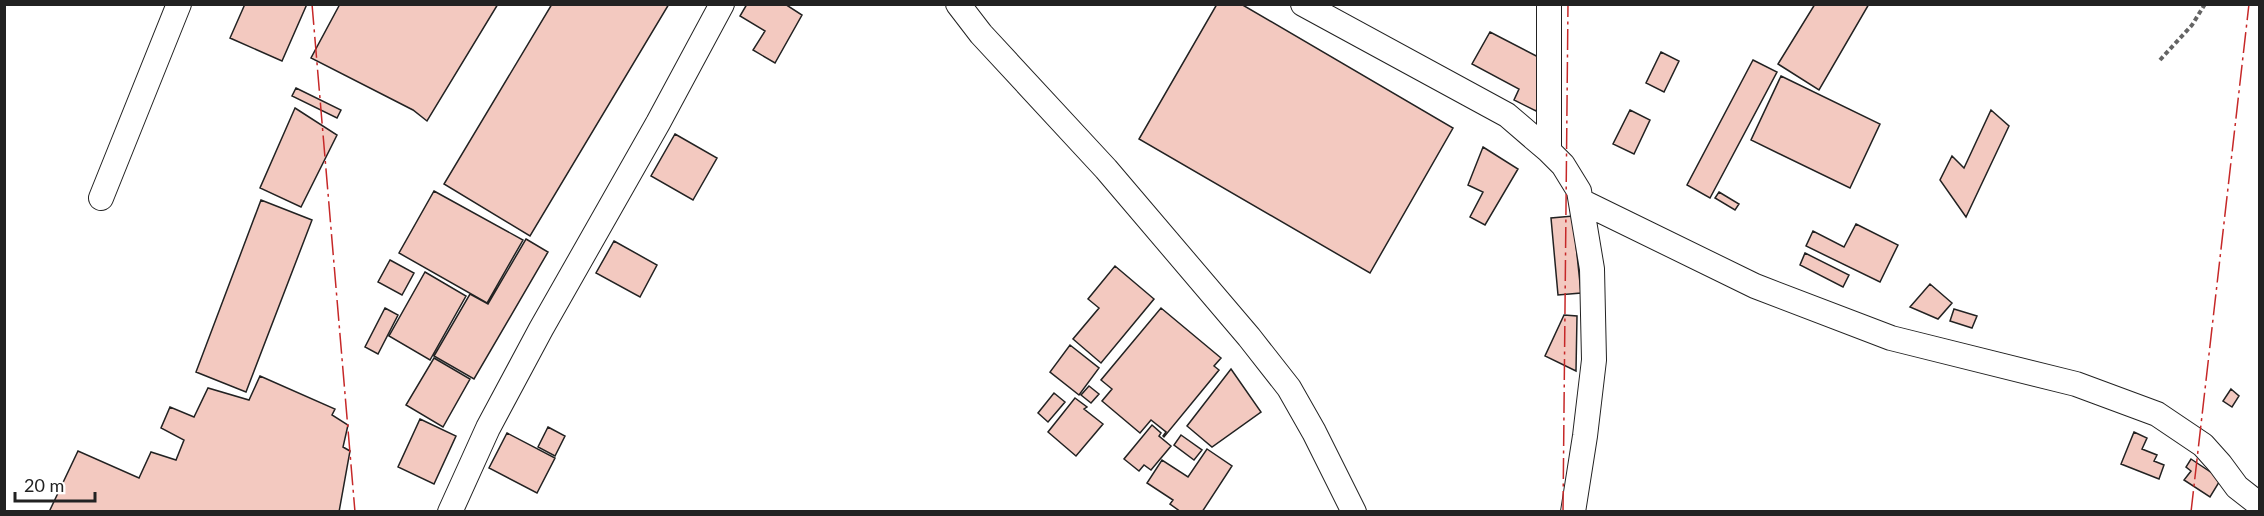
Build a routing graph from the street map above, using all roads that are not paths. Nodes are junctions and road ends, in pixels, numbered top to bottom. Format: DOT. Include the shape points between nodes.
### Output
graph roads {
  1 [pos="179,4"];
  2 [pos="722,4"];
  3 [pos="958,4"];
  4 [pos="1303,4"];
  5 [pos="1549,4"];
  6 [pos="1549,151"];
  7 [pos="101,198"];
  8 [pos="1581,201"];
  9 [pos="2259,505"];
  10 [pos="450,512"];
  11 [pos="1354,512"];
  12 [pos="1573,512"];
  1 -- 7 [label="street"];
  2 -- 10 [label="street" via="541,329 488,428"];
  3 -- 11 [label="street" via="1113,178 1289,388"];
  4 -- 6 [label="street" via="1507,115"];
  5 -- 6 [label="street"];
  6 -- 8 [label="street" via="1572,178"];
  8 -- 9 [label="street" via="1755,286 1891,338 2076,384 2157,414 2203,445 2237,487"];
  8 -- 12 [label="street" via="1592,269 1594,360"];
}
